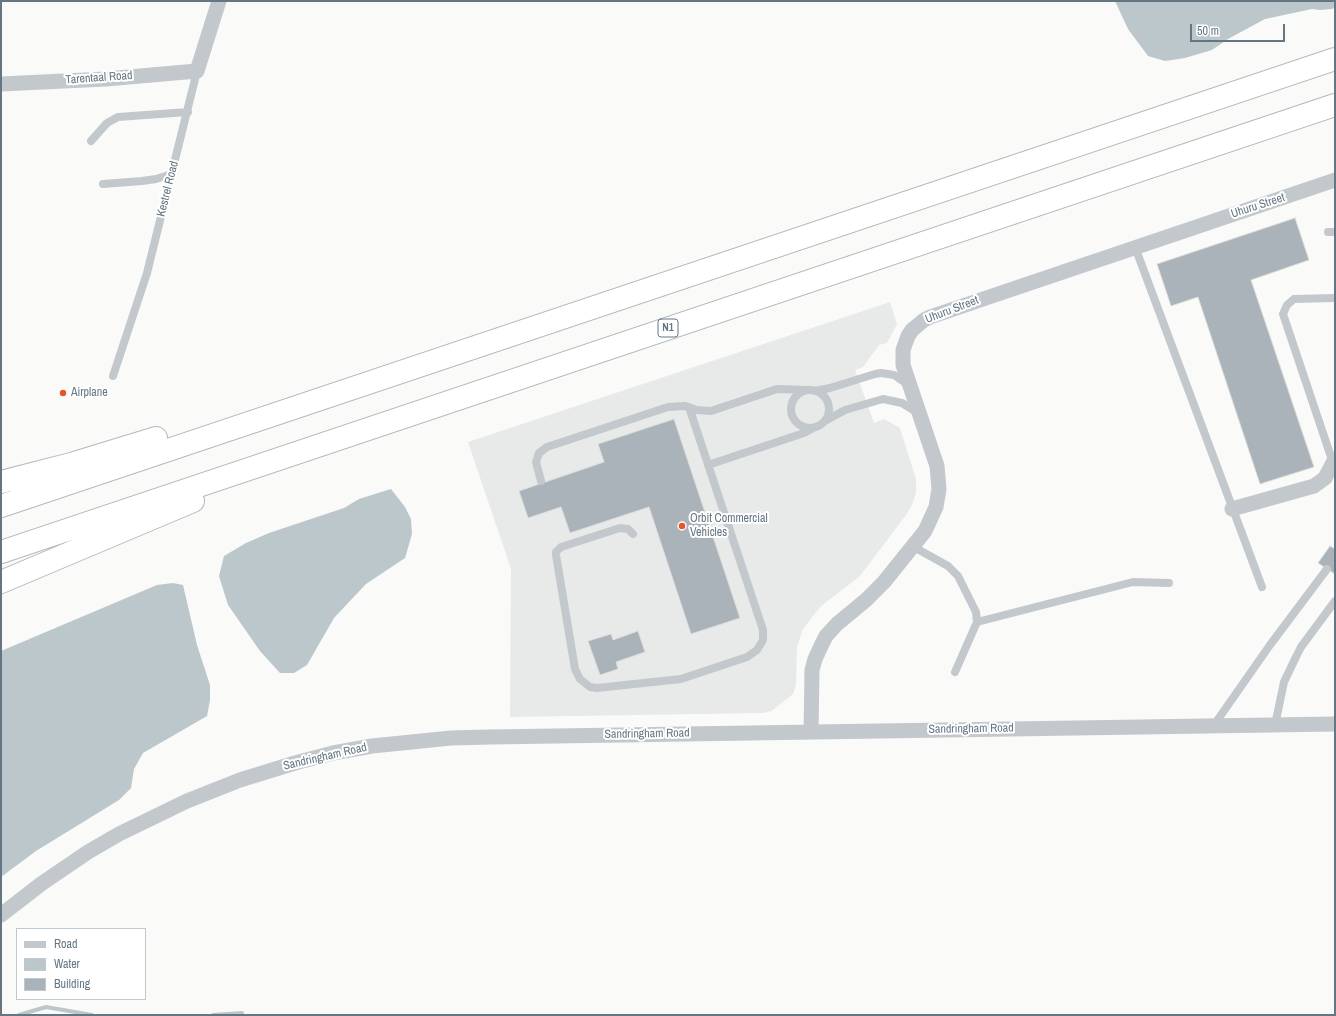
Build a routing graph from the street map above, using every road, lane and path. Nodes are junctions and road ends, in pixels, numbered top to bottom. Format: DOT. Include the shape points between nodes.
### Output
graph roads {
  1 [pos="218,1"];
  2 [pos="1335,59"];
  3 [pos="197,71"];
  4 [pos="1,84"];
  5 [pos="1335,105"];
  6 [pos="188,112"];
  7 [pos="92,141"];
  8 [pos="172,174"];
  9 [pos="1335,180"];
  10 [pos="103,184"];
  11 [pos="1135,247"];
  12 [pos="1335,298"];
  13 [pos="464,350"];
  14 [pos="114,376"];
  15 [pos="911,388"];
  16 [pos="811,390"];
  17 [pos="453,400"];
  18 [pos="689,407"];
  19 [pos="920,415"];
  20 [pos="825,421"];
  21 [pos="813,427"];
  22 [pos="1334,462"];
  23 [pos="708,465"];
  24 [pos="540,481"];
  25 [pos="1,482"];
  26 [pos="1,506"];
  27 [pos="1232,509"];
  28 [pos="633,534"];
  29 [pos="912,546"];
  30 [pos="1,552"];
  31 [pos="1327,569"];
  32 [pos="1,582"];
  33 [pos="1169,583"];
  34 [pos="1262,587"];
  35 [pos="1335,601"];
  36 [pos="978,622"];
  37 [pos="955,672"];
  38 [pos="1335,724"];
  39 [pos="1214,725"];
  40 [pos="1275,725"];
  41 [pos="811,732"];
  42 [pos="1,915"];
  1 -- 3 [label="street, Kestrel Road"];
  2 -- 13 [label="highway"];
  3 -- 4 [label="street, Tarentaal Road"];
  3 -- 6 [label="lane, Kestrel Road"];
  5 -- 17 [label="highway, N1"];
  6 -- 7 [label="lane" via="118,117 107,123"];
  6 -- 8 [label="lane, Kestrel Road"];
  8 -- 10 [label="lane" via="156,179"];
  8 -- 14 [label="lane, Kestrel Road" via="147,273"];
  9 -- 11 [label="street, Uhuru Street"];
  11 -- 15 [label="street, Uhuru Street" via="924,320 912,330 903,350 903,366"];
  11 -- 27 [label="lane"];
  12 -- 22 [label="lane" via="1294,299 1287,305 1283,314"];
  13 -- 25 [label="highway"];
  13 -- 26 [label="highway"];
  15 -- 16 [label="lane" via="894,375 881,373 830,388"];
  15 -- 19 [label="street, Uhuru Street"];
  16 -- 18 [label="lane" via="777,389 711,411"];
  16 -- 20 [label="lane" via="820,393 828,403 828,416"];
  16 -- 21 [label="lane" via="796,396 791,408 792,415 800,425"];
  17 -- 30 [label="highway, N1"];
  17 -- 32 [label="highway" via="190,502"];
  18 -- 23 [label="lane"];
  18 -- 24 [label="lane" via="668,407 547,447 539,453 536,462"];
  19 -- 20 [label="lane" via="910,407 883,399 845,410"];
  19 -- 29 [label="street, Uhuru Street" via="937,466 940,490 933,515"];
  20 -- 21 [label="lane"];
  21 -- 23 [label="lane" via="804,433"];
  22 -- 27 [label="street" via="1325,478 1314,486"];
  23 -- 28 [label="lane" via="763,630 763,640 757,650 747,657 681,679 597,688 584,684 575,669 556,552 620,528 628,529"];
  27 -- 34 [label="lane"];
  29 -- 36 [label="lane" via="948,566 958,576 976,612"];
  29 -- 41 [label="street, Uhuru Street" via="875,592 836,624 826,636 812,670"];
  31 -- 39 [label="lane"];
  33 -- 36 [label="lane" via="1133,582"];
  35 -- 40 [label="lane" via="1301,647 1294,661 1284,682"];
  36 -- 37 [label="lane"];
  38 -- 40 [label="street, Sandringham Road"];
  39 -- 40 [label="street, Sandringham Road"];
  39 -- 41 [label="street, Sandringham Road"];
  41 -- 42 [label="street, Sandringham Road" via="451,738 372,746 333,754 240,780 153,816 76,860"];
}
